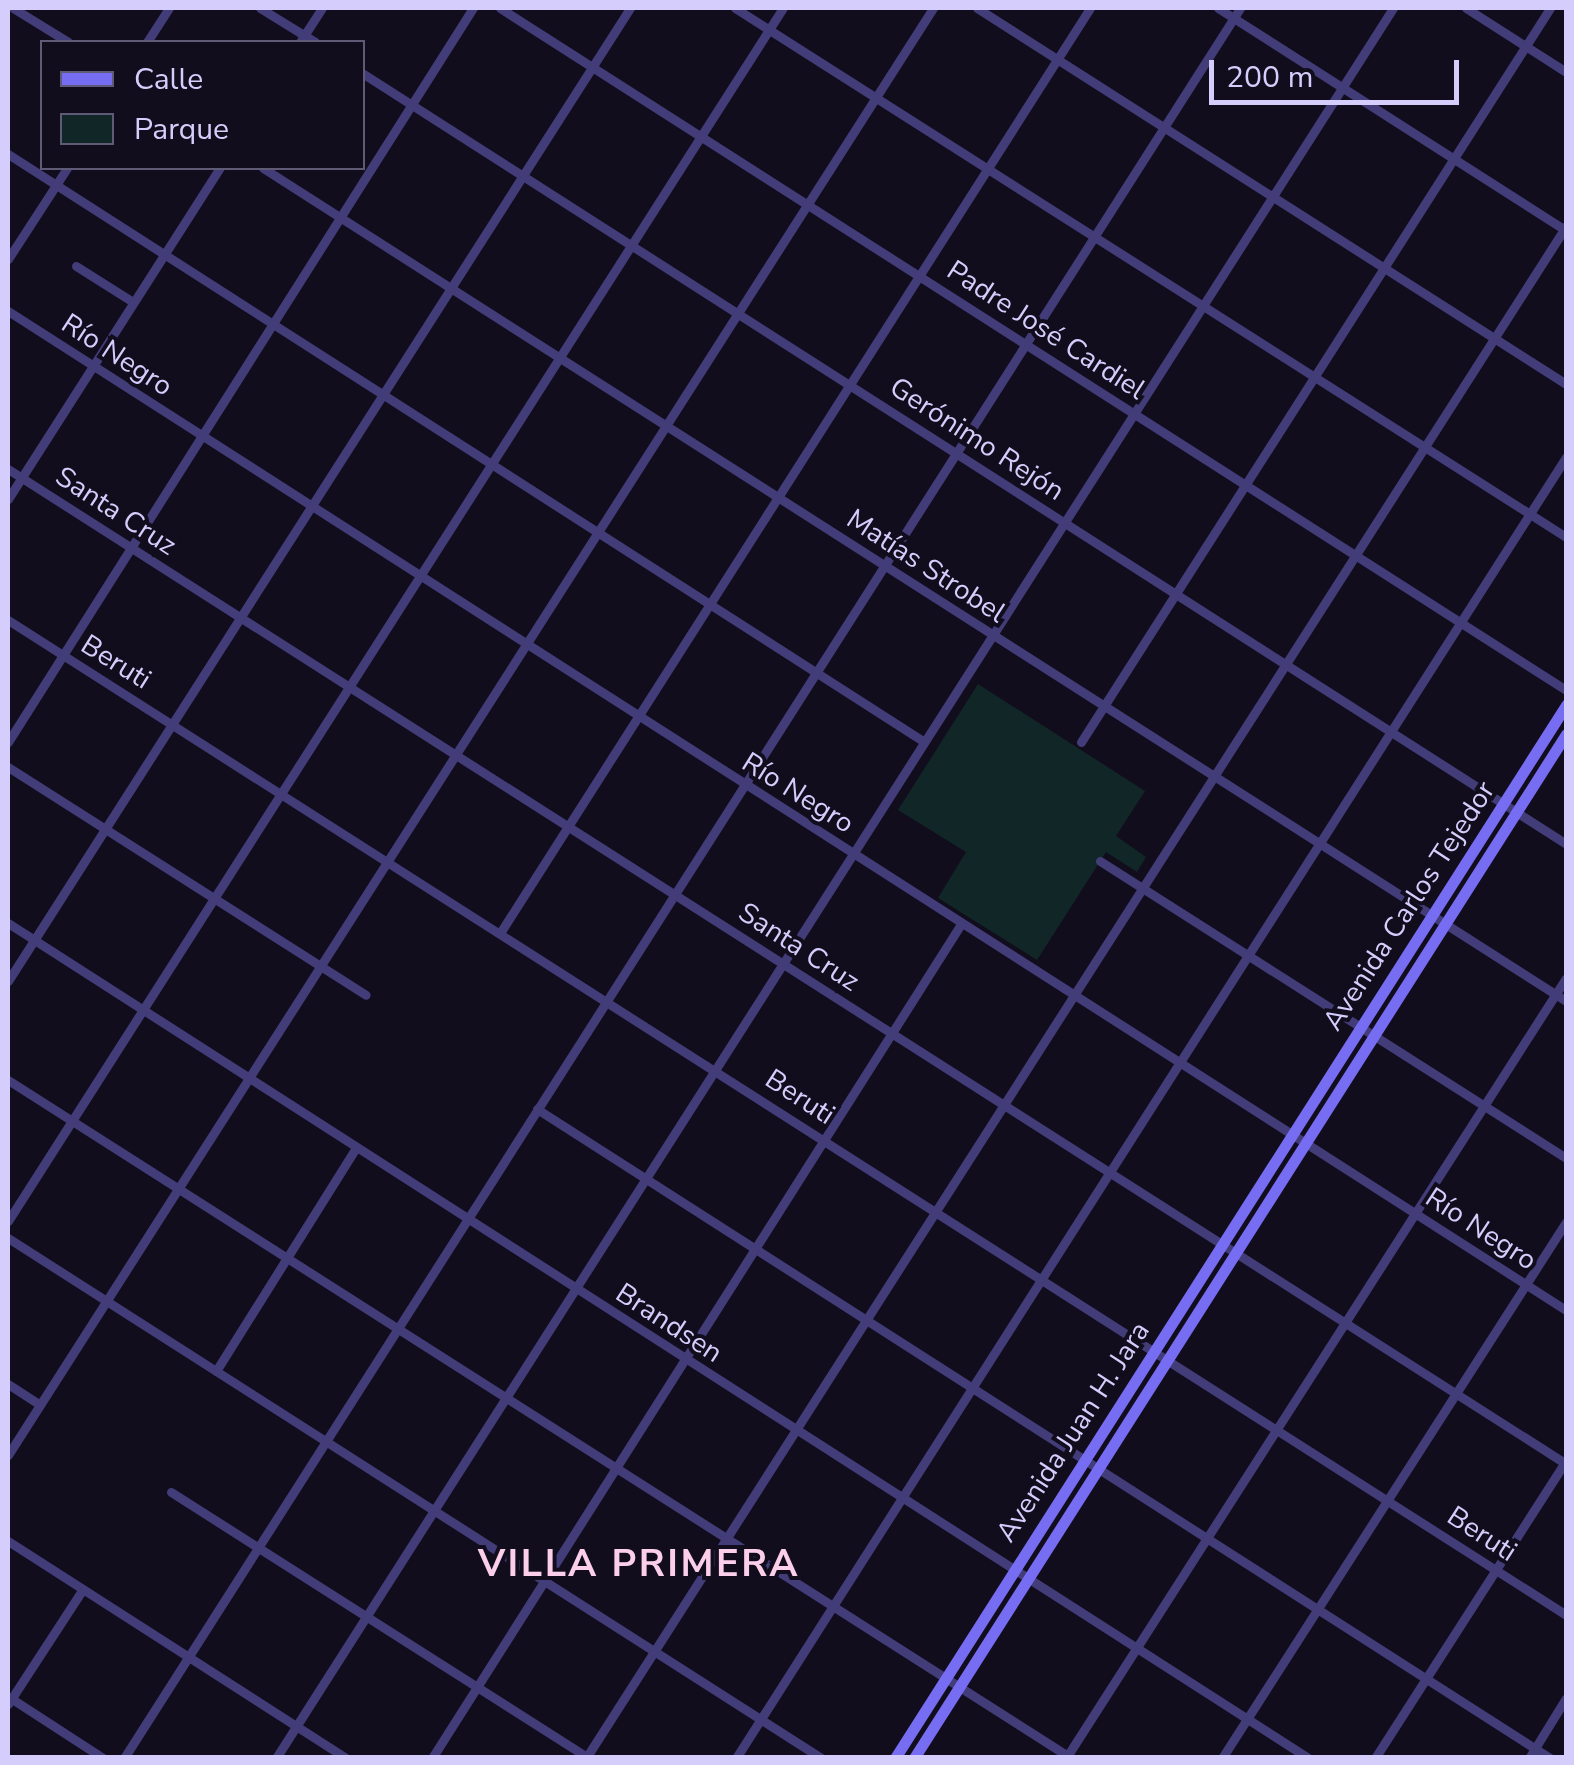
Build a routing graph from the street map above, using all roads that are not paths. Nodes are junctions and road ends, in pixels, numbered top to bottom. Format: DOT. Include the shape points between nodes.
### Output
graph roads {
  1 [pos="15,8"];
  2 [pos="169,8"];
  3 [pos="260,8"];
  4 [pos="322,8"];
  5 [pos="473,8"];
  6 [pos="500,8"];
  7 [pos="630,8"];
  8 [pos="735,8"];
  9 [pos="783,8"];
  10 [pos="933,8"];
  11 [pos="977,8"];
  12 [pos="1090,8"];
  13 [pos="1218,8"];
  14 [pos="1240,8"];
  15 [pos="1394,8"];
  16 [pos="1466,8"];
  17 [pos="1550,8"];
  18 [pos="1234,18"];
  19 [pos="8,20"];
  20 [pos="769,29"];
  21 [pos="302,39"];
  22 [pos="65,40"];
  23 [pos="148,40"];
  24 [pos="1525,46"];
  25 [pos="1057,58"];
  26 [pos="592,66"];
  27 [pos="1566,72"];
  28 [pos="365,75"];
  29 [pos="1342,87"];
  30 [pos="876,97"];
  31 [pos="411,105"];
  32 [pos="1165,126"];
  33 [pos="702,136"];
  34 [pos="8,154"];
  35 [pos="1453,158"];
  36 [pos="987,168"];
  37 [pos="65,170"];
  38 [pos="219,170"];
  39 [pos="266,170"];
  40 [pos="522,175"];
  41 [pos="56,185"];
  42 [pos="1272,196"];
  43 [pos="807,204"];
  44 [pos="340,217"];
  45 [pos="1566,229"];
  46 [pos="1094,236"];
  47 [pos="632,245"];
  48 [pos="164,254"];
  49 [pos="8,259"];
  50 [pos="76,266"];
  51 [pos="1384,267"];
  52 [pos="919,275"];
  53 [pos="450,288"];
  54 [pos="133,302"];
  55 [pos="1202,305"];
  56 [pos="8,311"];
  57 [pos="737,313"];
  58 [pos="272,324"];
  59 [pos="1494,338"];
  60 [pos="1026,342"];
  61 [pos="560,358"];
  62 [pos="93,366"];
  63 [pos="1314,376"];
  64 [pos="849,384"];
  65 [pos="1566,384"];
  66 [pos="382,394"];
  67 [pos="1134,413"];
  68 [pos="665,425"];
  69 [pos="201,436"];
  70 [pos="1424,446"];
  71 [pos="956,451"];
  72 [pos="1566,458"];
  73 [pos="491,464"];
  74 [pos="8,469"];
  75 [pos="21,478"];
  76 [pos="1245,484"];
  77 [pos="777,497"];
  78 [pos="8,499"];
  79 [pos="311,506"];
  80 [pos="1530,514"];
  81 [pos="1064,522"];
  82 [pos="597,532"];
  83 [pos="1566,537"];
  84 [pos="132,548"];
  85 [pos="1356,553"];
  86 [pos="884,565"];
  87 [pos="418,575"];
  88 [pos="1176,594"];
  89 [pos="709,604"];
  90 [pos="240,617"];
  91 [pos="8,620"];
  92 [pos="1461,622"];
  93 [pos="992,634"];
  94 [pos="525,644"];
  95 [pos="64,656"];
  96 [pos="1286,662"];
  97 [pos="815,672"];
  98 [pos="349,687"];
  99 [pos="1566,690"];
  100 [pos="1566,705"];
  101 [pos="1104,706"];
  102 [pos="637,717"];
  103 [pos="172,724"];
  104 [pos="1392,732"];
  105 [pos="1566,734"];
  106 [pos="923,741"];
  107 [pos="8,742"];
  108 [pos="1081,742"];
  109 [pos="455,755"];
  110 [pos="8,766"];
  111 [pos="1212,776"];
  112 [pos="743,785"];
  113 [pos="283,790"];
  114 [pos="1504,804"];
  115 [pos="1517,812"];
  116 [pos="568,826"];
  117 [pos="105,828"];
  118 [pos="1319,844"];
  119 [pos="1566,844"];
  120 [pos="851,854"];
  121 [pos="390,857"];
  122 [pos="1100,862"];
  123 [pos="1142,886"];
  124 [pos="674,894"];
  125 [pos="215,899"];
  126 [pos="1432,917"];
  127 [pos="8,922"];
  128 [pos="961,924"];
  129 [pos="1445,925"];
  130 [pos="502,930"];
  131 [pos="34,940"];
  132 [pos="1248,956"];
  133 [pos="782,963"];
  134 [pos="321,966"];
  135 [pos="1566,978"];
  136 [pos="8,981"];
  137 [pos="366,994"];
  138 [pos="1072,994"];
  139 [pos="1556,994"];
  140 [pos="607,998"];
  141 [pos="1566,1000"];
  142 [pos="144,1010"];
  143 [pos="1361,1027"];
  144 [pos="892,1033"];
  145 [pos="1374,1036"];
  146 [pos="1178,1062"];
  147 [pos="714,1068"];
  148 [pos="248,1078"];
  149 [pos="8,1080"];
  150 [pos="1002,1104"];
  151 [pos="1485,1106"];
  152 [pos="537,1109"];
  153 [pos="72,1121"];
  154 [pos="1293,1134"];
  155 [pos="824,1140"];
  156 [pos="1306,1142"];
  157 [pos="356,1148"];
  158 [pos="1566,1158"];
  159 [pos="1109,1172"];
  160 [pos="645,1178"];
  161 [pos="178,1189"];
  162 [pos="934,1211"];
  163 [pos="1414,1212"];
  164 [pos="467,1219"];
  165 [pos="8,1221"];
  166 [pos="1566,1222"];
  167 [pos="8,1238"];
  168 [pos="1223,1244"];
  169 [pos="756,1248"];
  170 [pos="1236,1252"];
  171 [pos="286,1259"];
  172 [pos="1040,1279"];
  173 [pos="1526,1284"];
  174 [pos="574,1288"];
  175 [pos="106,1301"];
  176 [pos="1566,1310"];
  177 [pos="865,1319"];
  178 [pos="1344,1322"];
  179 [pos="398,1328"];
  180 [pos="1154,1352"];
  181 [pos="684,1360"];
  182 [pos="1167,1360"];
  183 [pos="216,1371"];
  184 [pos="8,1384"];
  185 [pos="972,1388"];
  186 [pos="1456,1394"];
  187 [pos="504,1398"];
  188 [pos="40,1405"];
  189 [pos="1276,1429"];
  190 [pos="794,1430"];
  191 [pos="326,1440"];
  192 [pos="8,1455"];
  193 [pos="1085,1460"];
  194 [pos="1566,1462"];
  195 [pos="616,1468"];
  196 [pos="1098,1468"];
  197 [pos="171,1492"];
  198 [pos="900,1499"];
  199 [pos="1387,1501"];
  200 [pos="433,1510"];
  201 [pos="726,1538"];
  202 [pos="1206,1538"];
  203 [pos="8,1540"];
  204 [pos="259,1546"];
  205 [pos="1014,1570"];
  206 [pos="1496,1570"];
  207 [pos="1028,1579"];
  208 [pos="545,1580"];
  209 [pos="83,1589"];
  210 [pos="832,1606"];
  211 [pos="1318,1609"];
  212 [pos="366,1615"];
  213 [pos="1566,1615"];
  214 [pos="1136,1648"];
  215 [pos="654,1652"];
  216 [pos="188,1656"];
  217 [pos="946,1678"];
  218 [pos="1426,1678"];
  219 [pos="478,1686"];
  220 [pos="959,1686"];
  221 [pos="1566,1698"];
  222 [pos="9,1699"];
  223 [pos="761,1718"];
  224 [pos="1247,1718"];
  225 [pos="296,1726"];
  226 [pos="1532,1753"];
  227 [pos="588,1757"];
  228 [pos="1068,1757"];
  229 [pos="103,1758"];
  230 [pos="124,1758"];
  231 [pos="276,1758"];
  232 [pos="346,1758"];
  233 [pos="432,1758"];
  234 [pos="736,1758"];
  235 [pos="821,1758"];
  236 [pos="895,1758"];
  237 [pos="914,1758"];
  238 [pos="1222,1758"];
  239 [pos="1308,1758"];
  240 [pos="1375,1758"];
  241 [pos="1550,1758"];
  1 -- 19 [label="street"];
  1 -- 22 [label="street"];
  2 -- 23 [label="street"];
  3 -- 21 [label="street"];
  4 -- 21 [label="street"];
  5 -- 31 [label="street"];
  6 -- 26 [label="street, Padre José Cardiel"];
  7 -- 26 [label="street"];
  8 -- 20 [label="street"];
  9 -- 20 [label="street"];
  10 -- 30 [label="street"];
  11 -- 25 [label="street"];
  12 -- 25 [label="street"];
  13 -- 18 [label="street"];
  14 -- 18 [label="street"];
  15 -- 29 [label="street"];
  16 -- 24 [label="street"];
  17 -- 24 [label="street"];
  18 -- 29 [label="street"];
  18 -- 32 [label="street"];
  20 -- 30 [label="street"];
  20 -- 33 [label="street"];
  24 -- 27 [label="street"];
  24 -- 35 [label="street"];
  25 -- 32 [label="street"];
  25 -- 36 [label="street"];
  26 -- 33 [label="street, Padre José Cardiel"];
  26 -- 40 [label="street"];
  28 -- 31 [label="street, Gerónimo Rejón"];
  29 -- 35 [label="street"];
  29 -- 42 [label="street"];
  30 -- 36 [label="street"];
  30 -- 43 [label="street"];
  31 -- 40 [label="street, Gerónimo Rejón"];
  31 -- 44 [label="street"];
  32 -- 42 [label="street"];
  32 -- 46 [label="street"];
  33 -- 43 [label="street, Padre José Cardiel"];
  33 -- 47 [label="street"];
  34 -- 41 [label="street"];
  35 -- 45 [label="street"];
  35 -- 51 [label="street"];
  36 -- 46 [label="street"];
  36 -- 52 [label="street"];
  37 -- 41 [label="street"];
  38 -- 48 [label="street"];
  39 -- 44 [label="street, Matías Strobel"];
  40 -- 47 [label="street, Gerónimo Rejón"];
  40 -- 53 [label="street"];
  41 -- 48 [label="street"];
  41 -- 49 [label="street"];
  42 -- 51 [label="street"];
  42 -- 55 [label="street"];
  43 -- 52 [label="street, Padre José Cardiel"];
  43 -- 57 [label="street"];
  44 -- 53 [label="street, Matías Strobel"];
  44 -- 58 [label="street"];
  45 -- 59 [label="street"];
  46 -- 55 [label="street"];
  46 -- 60 [label="street"];
  47 -- 57 [label="street, Gerónimo Rejón"];
  47 -- 61 [label="street"];
  48 -- 54 [label="street"];
  48 -- 58 [label="street"];
  50 -- 54 [label="street"];
  51 -- 59 [label="street"];
  51 -- 63 [label="street"];
  52 -- 60 [label="street, Padre José Cardiel"];
  52 -- 64 [label="street"];
  53 -- 61 [label="street, Matías Strobel"];
  53 -- 66 [label="street"];
  54 -- 62 [label="street"];
  55 -- 63 [label="street"];
  55 -- 67 [label="street"];
  56 -- 62 [label="street, Río Negro"];
  57 -- 64 [label="street, Gerónimo Rejón"];
  57 -- 68 [label="street"];
  58 -- 66 [label="street"];
  58 -- 69 [label="street"];
  59 -- 65 [label="street"];
  59 -- 70 [label="street"];
  60 -- 67 [label="street, Padre José Cardiel"];
  60 -- 71 [label="street"];
  61 -- 68 [label="street, Matías Strobel"];
  61 -- 73 [label="street"];
  62 -- 69 [label="street, Río Negro"];
  62 -- 75 [label="street"];
  63 -- 70 [label="street"];
  63 -- 76 [label="street"];
  64 -- 71 [label="street, Gerónimo Rejón"];
  64 -- 77 [label="street"];
  66 -- 73 [label="street"];
  66 -- 79 [label="street"];
  67 -- 76 [label="street, Padre José Cardiel"];
  67 -- 81 [label="street"];
  68 -- 77 [label="street, Matías Strobel"];
  68 -- 82 [label="street"];
  69 -- 79 [label="street, Río Negro"];
  69 -- 84 [label="street"];
  70 -- 80 [label="street"];
  70 -- 85 [label="street"];
  71 -- 81 [label="street, Gerónimo Rejón"];
  71 -- 86 [label="street"];
  72 -- 80 [label="street"];
  73 -- 82 [label="street"];
  73 -- 87 [label="street"];
  74 -- 75 [label="street, Santa Cruz"];
  75 -- 78 [label="street"];
  75 -- 84 [label="street, Santa Cruz"];
  76 -- 85 [label="street, Padre José Cardiel"];
  76 -- 88 [label="street"];
  77 -- 86 [label="street, Matías Strobel"];
  77 -- 89 [label="street"];
  79 -- 87 [label="street, Río Negro"];
  79 -- 90 [label="street"];
  80 -- 83 [label="street"];
  80 -- 92 [label="street"];
  81 -- 88 [label="street, Gerónimo Rejón"];
  81 -- 93 [label="street"];
  82 -- 89 [label="street"];
  82 -- 94 [label="street"];
  84 -- 90 [label="street, Santa Cruz"];
  84 -- 95 [label="street"];
  85 -- 92 [label="street, Padre José Cardiel"];
  85 -- 96 [label="street"];
  86 -- 93 [label="street, Matías Strobel"];
  86 -- 97 [label="street"];
  87 -- 94 [label="street, Río Negro"];
  87 -- 98 [label="street"];
  88 -- 96 [label="street, Gerónimo Rejón"];
  88 -- 101 [label="street"];
  89 -- 97 [label="street"];
  89 -- 102 [label="street"];
  90 -- 98 [label="street, Santa Cruz"];
  90 -- 103 [label="street"];
  91 -- 95 [label="street, Beruti"];
  92 -- 99 [label="street, Padre José Cardiel"];
  92 -- 104 [label="street"];
  93 -- 101 [label="street, Matías Strobel"];
  93 -- 106 [label="street"];
  94 -- 102 [label="street, Río Negro"];
  94 -- 109 [label="street"];
  95 -- 103 [label="street, Beruti"];
  95 -- 107 [label="street"];
  96 -- 104 [label="street, Gerónimo Rejón"];
  96 -- 111 [label="street"];
  97 -- 106 [label="street"];
  97 -- 112 [label="street"];
  98 -- 109 [label="street, Santa Cruz"];
  98 -- 113 [label="street"];
  100 -- 114 [label="main road, Avenida Carlos Tejedor"];
  101 -- 108 [label="street"];
  101 -- 111 [label="street, Matías Strobel"];
  102 -- 112 [label="street, Río Negro"];
  102 -- 116 [label="street"];
  103 -- 113 [label="street, Beruti"];
  103 -- 117 [label="street"];
  104 -- 114 [label="street, Gerónimo Rejón"];
  104 -- 118 [label="street"];
  105 -- 115 [label="main road, Avenida Carlos Tejedor"];
  106 -- 120 [label="street"];
  109 -- 116 [label="street, Santa Cruz"];
  109 -- 121 [label="street"];
  110 -- 117 [label="street"];
  111 -- 118 [label="street, Matías Strobel"];
  111 -- 123 [label="street"];
  112 -- 120 [label="street, Río Negro"];
  112 -- 124 [label="street"];
  113 -- 121 [label="street, Beruti"];
  113 -- 125 [label="street"];
  114 -- 115 [label="street, Gerónimo Rejón"];
  114 -- 126 [label="main road, Avenida Carlos Tejedor"];
  115 -- 119 [label="street, Gerónimo Rejón"];
  115 -- 129 [label="main road, Avenida Carlos Tejedor"];
  116 -- 124 [label="street, Santa Cruz"];
  116 -- 130 [label="street"];
  117 -- 125 [label="street"];
  117 -- 131 [label="street"];
  118 -- 126 [label="street, Matías Strobel"];
  118 -- 132 [label="street"];
  120 -- 128 [label="street, Río Negro"];
  120 -- 133 [label="street"];
  121 -- 130 [label="street, Beruti"];
  121 -- 134 [label="street"];
  122 -- 123 [label="street"];
  123 -- 132 [label="street"];
  123 -- 138 [label="street"];
  124 -- 133 [label="street, Santa Cruz"];
  124 -- 140 [label="street"];
  125 -- 134 [label="street"];
  125 -- 142 [label="street"];
  126 -- 129 [label="street, Matías Strobel"];
  126 -- 143 [label="main road, Avenida Carlos Tejedor"];
  127 -- 131 [label="street, Brandsen"];
  128 -- 138 [label="street, Río Negro"];
  128 -- 144 [label="street"];
  129 -- 139 [label="street, Matías Strobel"];
  129 -- 145 [label="main road, Avenida Carlos Tejedor"];
  130 -- 140 [label="street, Beruti"];
  131 -- 136 [label="street"];
  131 -- 142 [label="street, Brandsen"];
  132 -- 143 [label="street"];
  132 -- 146 [label="street"];
  133 -- 144 [label="street, Santa Cruz"];
  133 -- 147 [label="street"];
  134 -- 137 [label="street"];
  134 -- 148 [label="street"];
  135 -- 139 [label="street"];
  138 -- 146 [label="street, Río Negro"];
  138 -- 150 [label="street"];
  139 -- 141 [label="street, Matías Strobel"];
  139 -- 151 [label="street"];
  140 -- 147 [label="street, Beruti"];
  140 -- 152 [label="street"];
  142 -- 148 [label="street, Brandsen"];
  142 -- 153 [label="street"];
  143 -- 145 [label="street"];
  143 -- 154 [label="main road, Avenida Carlos Tejedor"];
  144 -- 150 [label="street, Santa Cruz"];
  144 -- 155 [label="street"];
  145 -- 151 [label="street"];
  145 -- 156 [label="main road, Avenida Carlos Tejedor"];
  146 -- 154 [label="street, Río Negro"];
  146 -- 159 [label="street"];
  147 -- 155 [label="street, Beruti"];
  147 -- 160 [label="street"];
  148 -- 157 [label="street, Brandsen"];
  148 -- 161 [label="street"];
  149 -- 153 [label="street"];
  150 -- 159 [label="street, Santa Cruz"];
  150 -- 162 [label="street"];
  151 -- 158 [label="street"];
  151 -- 163 [label="street"];
  152 -- 160 [label="street"];
  152 -- 164 [label="street"];
  153 -- 161 [label="street"];
  153 -- 165 [label="street"];
  154 -- 156 [label="street, Río Negro"];
  154 -- 168 [label="main road, Avenida Juan H. Jara"];
  155 -- 162 [label="street, Beruti"];
  155 -- 169 [label="street"];
  156 -- 163 [label="street, Río Negro"];
  156 -- 170 [label="main road, Avenida Juan H. Jara"];
  157 -- 164 [label="street, Brandsen"];
  157 -- 171 [label="street"];
  159 -- 168 [label="street, Santa Cruz"];
  159 -- 172 [label="street"];
  160 -- 169 [label="street"];
  160 -- 174 [label="street"];
  161 -- 171 [label="street"];
  161 -- 175 [label="street"];
  162 -- 172 [label="street, Beruti"];
  162 -- 177 [label="street"];
  163 -- 173 [label="street, Río Negro"];
  163 -- 178 [label="street"];
  164 -- 174 [label="street, Brandsen"];
  164 -- 179 [label="street"];
  166 -- 173 [label="street"];
  167 -- 175 [label="street"];
  168 -- 170 [label="street, Santa Cruz"];
  168 -- 180 [label="main road, Avenida Juan H. Jara"];
  169 -- 177 [label="street"];
  169 -- 181 [label="street"];
  170 -- 178 [label="street, Santa Cruz"];
  170 -- 182 [label="main road, Avenida Juan H. Jara"];
  171 -- 179 [label="street"];
  171 -- 183 [label="street"];
  172 -- 180 [label="street, Beruti"];
  172 -- 185 [label="street"];
  173 -- 176 [label="street, Río Negro"];
  173 -- 186 [label="street"];
  174 -- 181 [label="street, Brandsen"];
  174 -- 187 [label="street"];
  175 -- 183 [label="street"];
  175 -- 188 [label="street"];
  177 -- 185 [label="street"];
  177 -- 190 [label="street"];
  178 -- 186 [label="street, Santa Cruz"];
  178 -- 189 [label="street"];
  179 -- 187 [label="street"];
  179 -- 191 [label="street"];
  180 -- 182 [label="street, Beruti"];
  180 -- 193 [label="main road, Avenida Juan H. Jara"];
  181 -- 190 [label="street, Brandsen"];
  181 -- 195 [label="street"];
  182 -- 189 [label="street, Beruti"];
  182 -- 196 [label="main road, Avenida Juan H. Jara"];
  183 -- 191 [label="street"];
  184 -- 188 [label="street"];
  185 -- 193 [label="street"];
  185 -- 198 [label="street"];
  186 -- 194 [label="street, Santa Cruz"];
  186 -- 199 [label="street"];
  187 -- 195 [label="street"];
  187 -- 200 [label="street"];
  188 -- 192 [label="street"];
  189 -- 199 [label="street, Beruti"];
  189 -- 202 [label="street"];
  190 -- 198 [label="street, Brandsen"];
  190 -- 201 [label="street"];
  191 -- 200 [label="street"];
  191 -- 204 [label="street"];
  193 -- 196 [label="street"];
  193 -- 205 [label="main road, Avenida Juan H. Jara"];
  194 -- 206 [label="street"];
  195 -- 201 [label="street"];
  195 -- 208 [label="street"];
  196 -- 202 [label="street"];
  196 -- 207 [label="main road, Avenida Juan H. Jara"];
  197 -- 204 [label="street"];
  198 -- 205 [label="street, Brandsen"];
  198 -- 210 [label="street"];
  199 -- 206 [label="street, Beruti"];
  199 -- 211 [label="street"];
  200 -- 208 [label="street"];
  200 -- 212 [label="street"];
  201 -- 210 [label="street"];
  201 -- 215 [label="street"];
  202 -- 211 [label="street"];
  202 -- 214 [label="street"];
  203 -- 209 [label="street"];
  204 -- 212 [label="street"];
  204 -- 216 [label="street"];
  205 -- 207 [label="street, Brandsen"];
  205 -- 217 [label="main road, Avenida Juan H. Jara"];
  206 -- 213 [label="street, Beruti"];
  206 -- 218 [label="street"];
  207 -- 214 [label="street, Brandsen"];
  207 -- 220 [label="main road, Avenida Juan H. Jara"];
  208 -- 215 [label="street"];
  208 -- 219 [label="street"];
  209 -- 216 [label="street"];
  209 -- 222 [label="street"];
  210 -- 217 [label="street"];
  210 -- 223 [label="street"];
  211 -- 218 [label="street"];
  211 -- 224 [label="street"];
  212 -- 219 [label="street"];
  212 -- 225 [label="street"];
  214 -- 224 [label="street, Brandsen"];
  214 -- 228 [label="street"];
  215 -- 223 [label="street"];
  215 -- 227 [label="street"];
  216 -- 225 [label="street"];
  216 -- 230 [label="street"];
  217 -- 220 [label="street"];
  217 -- 236 [label="main road, Avenida Juan H. Jara"];
  218 -- 226 [label="street"];
  218 -- 240 [label="street"];
  219 -- 227 [label="street"];
  219 -- 233 [label="street"];
  220 -- 228 [label="street"];
  220 -- 237 [label="main road, Avenida Juan H. Jara"];
  221 -- 226 [label="street"];
  222 -- 229 [label="street"];
  223 -- 234 [label="street"];
  223 -- 235 [label="street"];
  224 -- 238 [label="street"];
  224 -- 239 [label="street, Brandsen"];
  225 -- 231 [label="street"];
  225 -- 232 [label="street"];
  226 -- 241 [label="street"];
}
